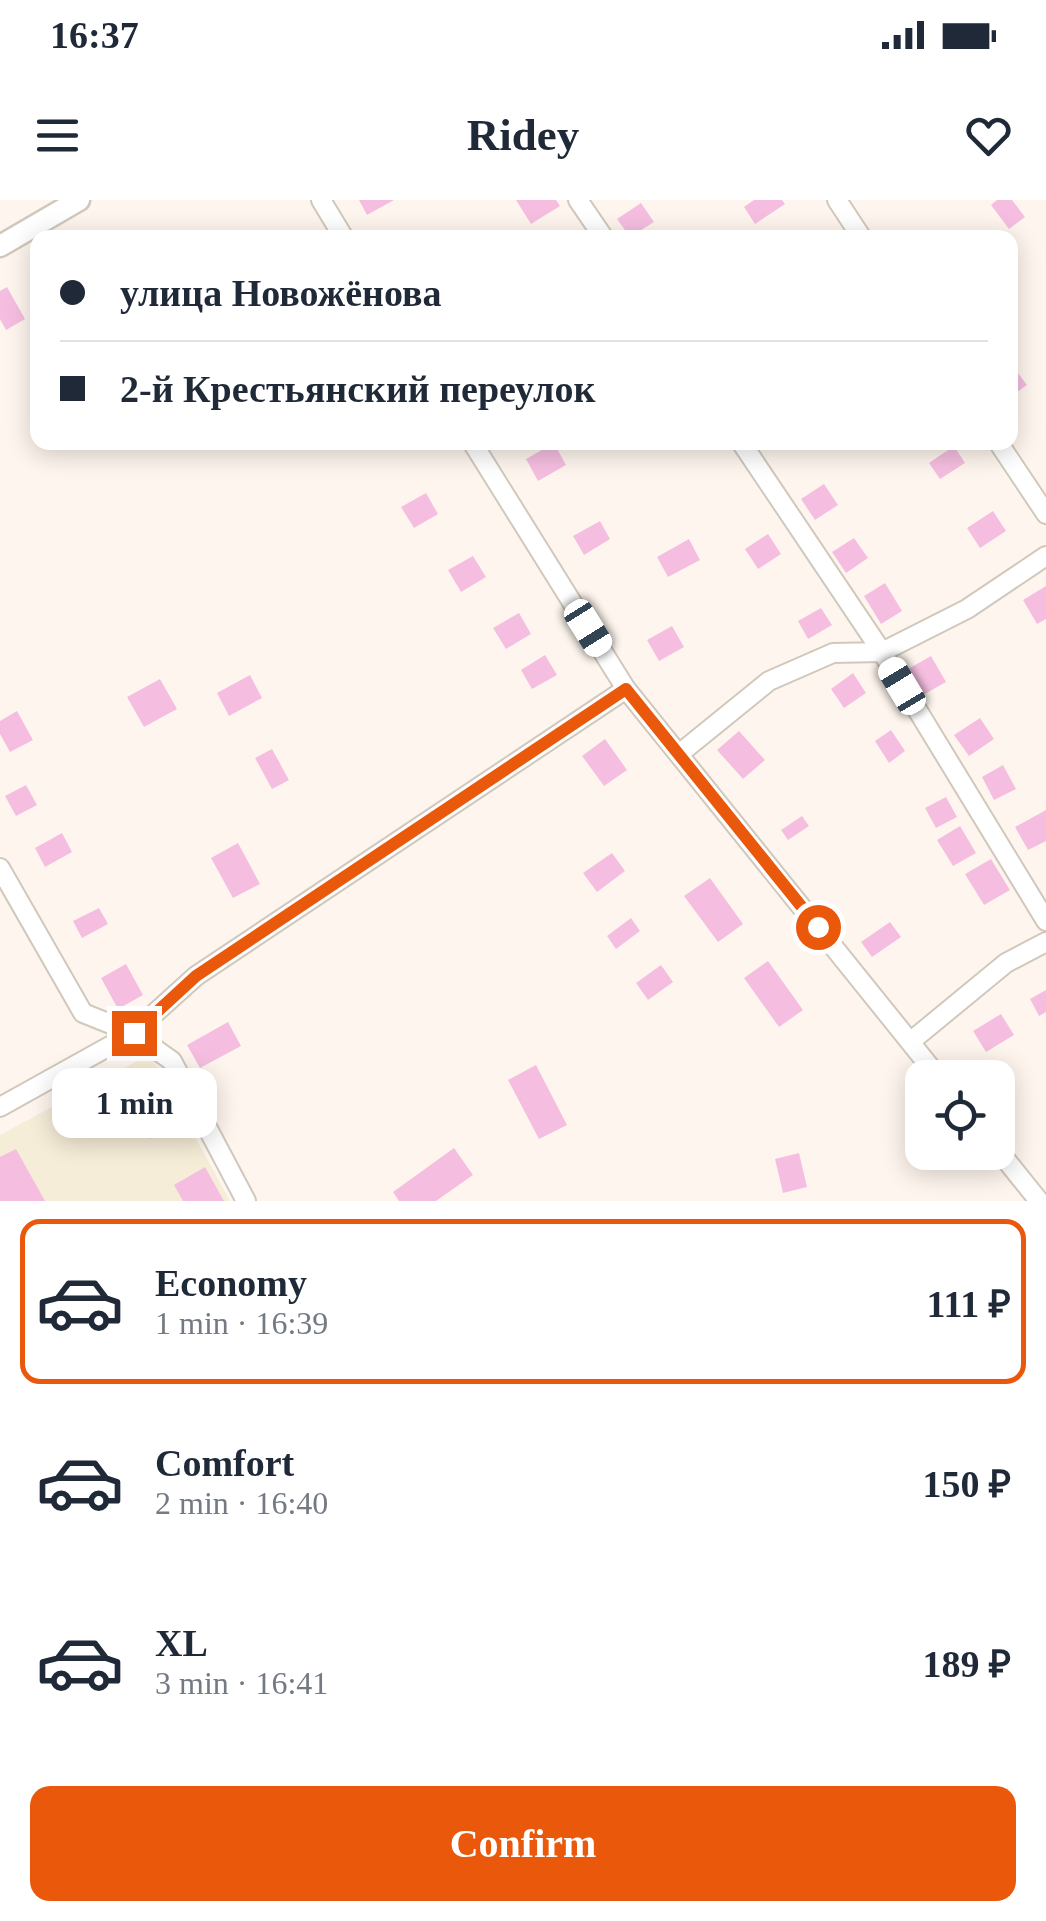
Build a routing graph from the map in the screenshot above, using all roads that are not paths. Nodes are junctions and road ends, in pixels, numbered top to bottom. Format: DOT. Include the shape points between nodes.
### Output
graph roads {
  1 [pos="79,200"];
  2 [pos="321,200"];
  3 [pos="578,200"];
  4 [pos="837,200"];
  5 [pos="339,230"];
  6 [pos="599,230"];
  7 [pos="857,230"];
  8 [pos="0,246"];
  9 [pos="477,450"];
  10 [pos="746,450"];
  11 [pos="1003,450"];
  12 [pos="1046,514"];
  13 [pos="1046,556"];
  14 [pos="882,652"];
  15 [pos="626,689"];
  16 [pos="678,754"];
  17 [pos="0,868"];
  18 [pos="1046,921"];
  19 [pos="1046,942"];
  20 [pos="134,1033"];
  21 [pos="910,1042"];
  22 [pos="924,1060"];
  23 [pos="0,1106"];
  24 [pos="1014,1170"];
  25 [pos="246,1201"];
  26 [pos="1039,1201"];
  1 -- 8 [label="street"];
  2 -- 5 [label="street"];
  3 -- 6 [label="street"];
  4 -- 7 [label="street"];
  9 -- 15 [label="street"];
  10 -- 14 [label="street"];
  11 -- 12 [label="street"];
  13 -- 14 [label="street" via="966,609"];
  14 -- 16 [label="street" via="833,653 769,681"];
  14 -- 18 [label="street"];
  15 -- 16 [label="street"];
  15 -- 20 [label="street" via="196,976"];
  16 -- 21 [label="street"];
  17 -- 20 [label="street" via="83,1013"];
  19 -- 21 [label="street" via="1006,963"];
  20 -- 23 [label="street"];
  20 -- 25 [label="street" via="172,1061"];
  21 -- 22 [label="street"];
  24 -- 26 [label="street"];
}
